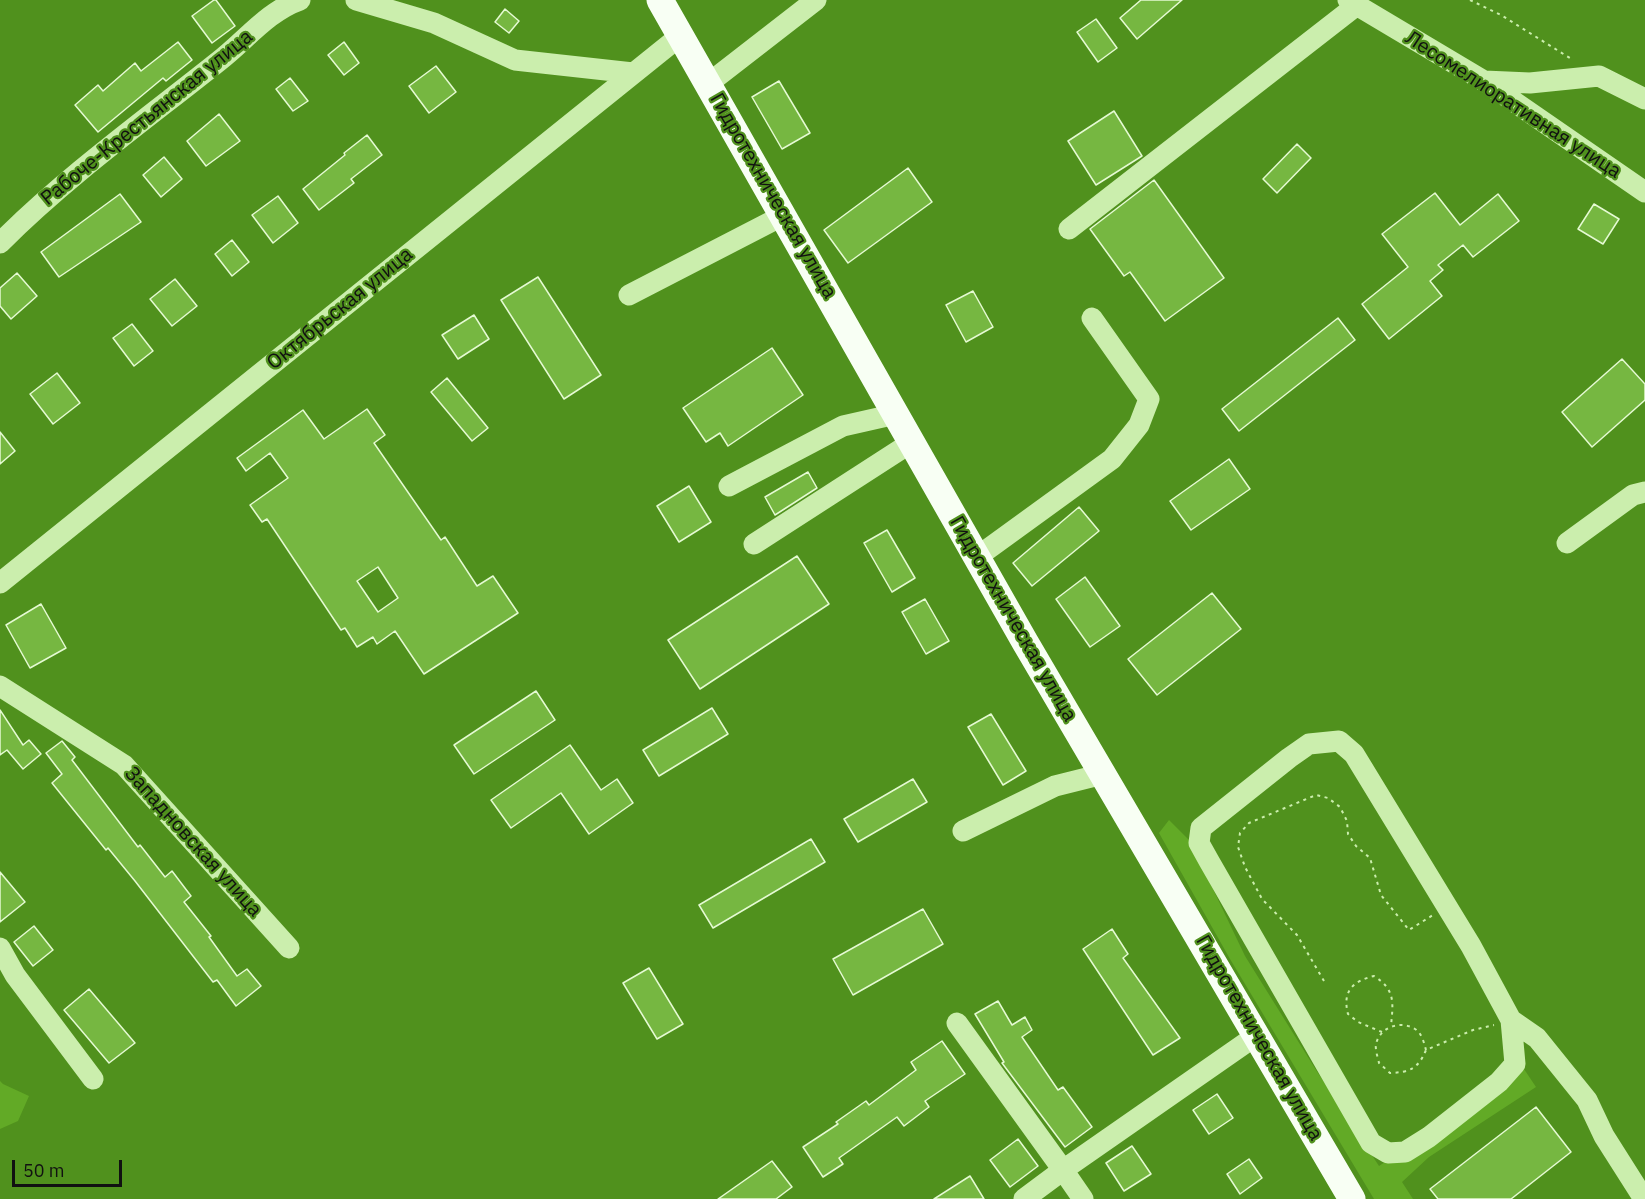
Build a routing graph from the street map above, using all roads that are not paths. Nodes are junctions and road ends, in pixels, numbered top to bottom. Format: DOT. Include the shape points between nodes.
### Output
graph roads {
  1 [pos="300,0"];
  2 [pos="356,0"];
  3 [pos="660,0"];
  4 [pos="816,0"];
  5 [pos="1353,3"];
  6 [pos="680,36"];
  7 [pos="633,73"];
  8 [pos="1484,81"];
  9 [pos="709,82"];
  10 [pos="1645,99"];
  11 [pos="1645,192"];
  12 [pos="784,215"];
  13 [pos="1069,229"];
  14 [pos="0,243"];
  15 [pos="629,295"];
  16 [pos="1092,318"];
  17 [pos="896,414"];
  18 [pos="912,442"];
  19 [pos="729,486"];
  20 [pos="1645,492"];
  21 [pos="1567,543"];
  22 [pos="754,544"];
  23 [pos="977,557"];
  24 [pos="0,583"];
  25 [pos="0,686"];
  26 [pos="1103,774"];
  27 [pos="963,831"];
  28 [pos="0,948"];
  29 [pos="289,948"];
  30 [pos="1511,1020"];
  31 [pos="957,1023"];
  32 [pos="1257,1035"];
  33 [pos="93,1079"];
  34 [pos="1063,1170"];
  35 [pos="1024,1199"];
  36 [pos="1083,1199"];
  37 [pos="1352,1199"];
  38 [pos="1644,1199"];
  1 -- 14 [label="street, Рабоче-Крестьянская улица" via="269,17 236,48 38,205"];
  2 -- 7 [label="street" via="434,23 515,60"];
  3 -- 6 [label="main road, Гидротехническая улица"];
  4 -- 9 [label="street"];
  5 -- 8 [label="street, Лесомелиоративная улица"];
  5 -- 13 [label="street"];
  6 -- 7 [label="street, Октябрьская улица"];
  6 -- 9 [label="main road, Гидротехническая улица"];
  7 -- 24 [label="street, Октябрьская улица"];
  8 -- 10 [label="street" via="1530,83 1599,76"];
  8 -- 11 [label="street, Лесомелиоративная улица"];
  9 -- 12 [label="main road, Гидротехническая улица"];
  12 -- 15 [label="street"];
  12 -- 17 [label="main road, Гидротехническая улица"];
  16 -- 23 [label="street" via="1149,399 1139,425 1112,459"];
  17 -- 18 [label="main road, Гидротехническая улица"];
  17 -- 19 [label="street" via="843,426"];
  18 -- 22 [label="street"];
  18 -- 23 [label="main road, Гидротехническая улица"];
  20 -- 21 [label="street" via="1633,495"];
  23 -- 26 [label="main road, Гидротехническая улица"];
  25 -- 29 [label="street, Западновская улица" via="124,765"];
  26 -- 27 [label="street" via="1055,786"];
  26 -- 32 [label="main road, Гидротехническая улица"];
  28 -- 33 [label="street" via="15,975"];
  30 -- 30 [label="street" via="1354,754 1339,741 1309,744 1201,828 1199,843 1371,1143 1388,1153 1405,1152 1499,1082 1515,1064"];
  30 -- 38 [label="street" via="1537,1038 1587,1100 1604,1136"];
  31 -- 34 [label="street"];
  32 -- 34 [label="street"];
  32 -- 37 [label="main road, Гидротехническая улица"];
  34 -- 35 [label="street"];
  34 -- 36 [label="street"];
}
